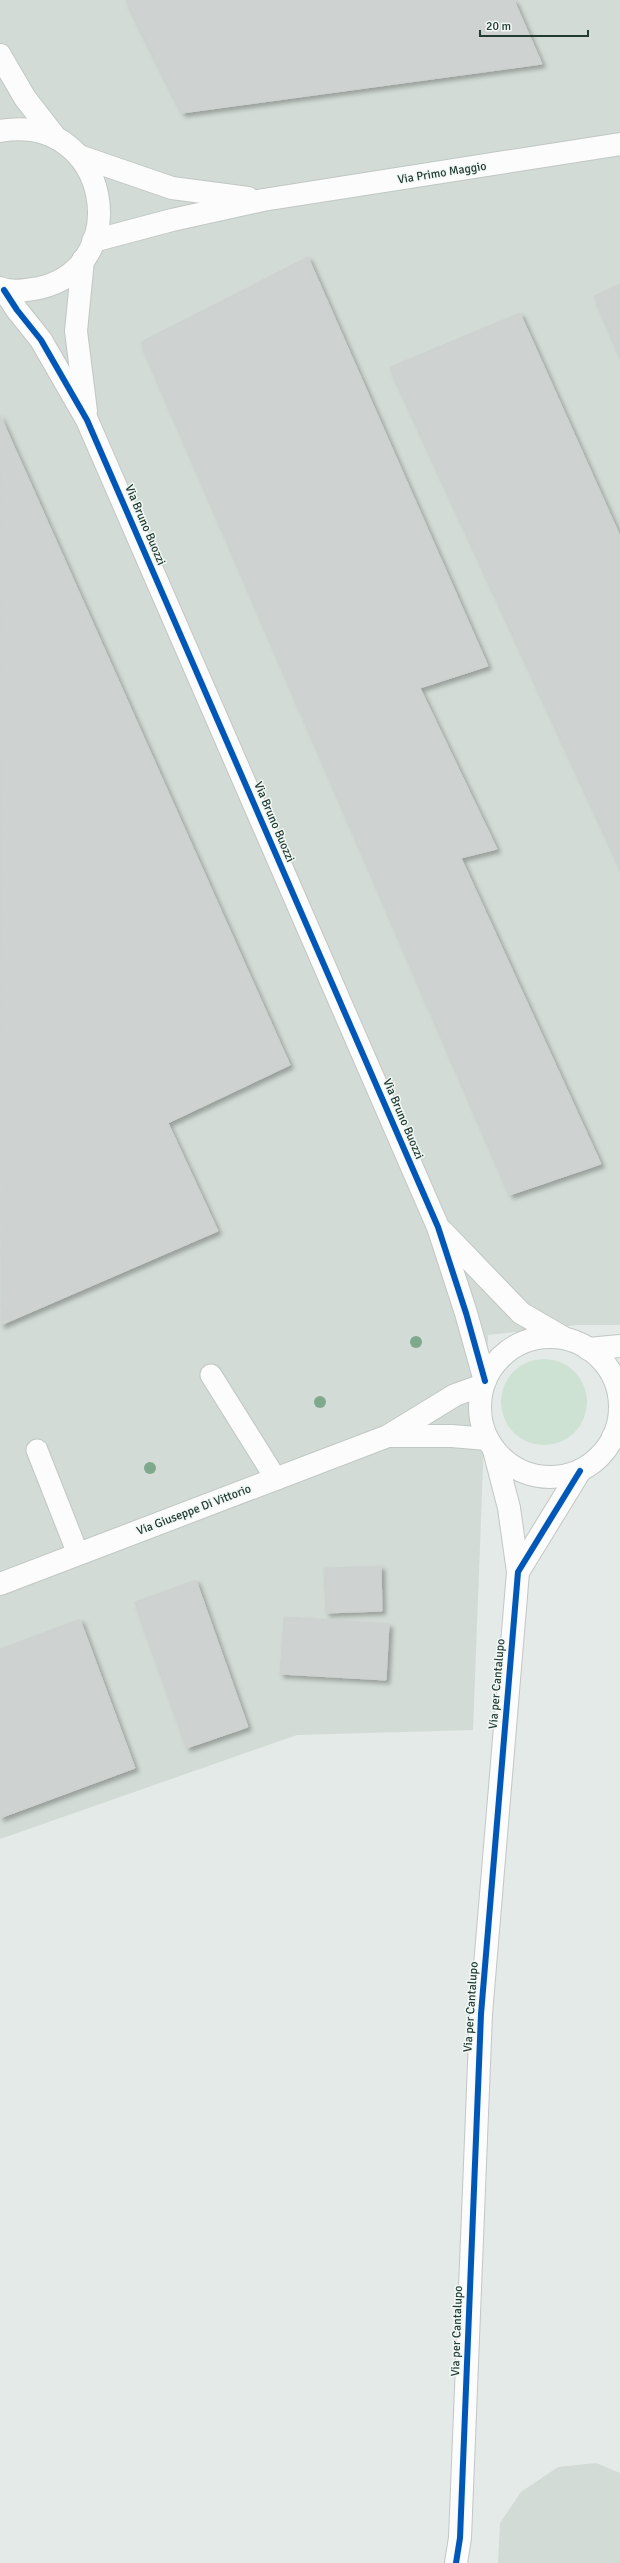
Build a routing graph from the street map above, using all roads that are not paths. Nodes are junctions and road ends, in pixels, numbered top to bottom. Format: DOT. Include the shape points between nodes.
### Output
graph roads {
  1 [pos="0,55"];
  2 [pos="0,131"];
  3 [pos="56,138"];
  4 [pos="620,144"];
  5 [pos="79,156"];
  6 [pos="263,200"];
  7 [pos="88,250"];
  8 [pos="2,289"];
  9 [pos="87,420"];
  10 [pos="438,1227"];
  11 [pos="566,1339"];
  12 [pos="620,1346"];
  13 [pos="588,1349"];
  14 [pos="211,1375"];
  15 [pos="484,1383"];
  16 [pos="617,1434"];
  17 [pos="388,1436"];
  18 [pos="490,1444"];
  19 [pos="37,1450"];
  20 [pos="580,1471"];
  21 [pos="276,1479"];
  22 [pos="78,1554"];
  23 [pos="518,1572"];
  24 [pos="0,1584"];
  25 [pos="456,2563"];
  1 -- 3 [label="street" via="25,98"];
  2 -- 3 [label="street" via="36,130"];
  3 -- 5 [label="street"];
  4 -- 6 [label="street, Via Primo Maggio"];
  5 -- 6 [label="street, Via Primo Maggio" via="172,188"];
  5 -- 7 [label="street, Via Bruno Buozzi" via="92,174 99,196 99,219"];
  6 -- 7 [label="street, Via Primo Maggio" via="172,220"];
  7 -- 8 [label="street" via="67,275 48,286 26,291"];
  7 -- 9 [label="street, Via Bruno Buozzi" via="76,331"];
  8 -- 9 [label="street, Via Bruno Buozzi" via="41,340"];
  9 -- 10 [label="street, Via Bruno Buozzi"];
  10 -- 11 [label="street, Via Bruno Buozzi" via="521,1313"];
  10 -- 15 [label="street, Via Bruno Buozzi" via="466,1313"];
  11 -- 13 [label="street"];
  11 -- 15 [label="street" via="546,1337 527,1342 509,1351 495,1364"];
  12 -- 13 [label="street"];
  13 -- 16 [label="street" via="604,1362 614,1379 620,1398"];
  14 -- 21 [label="lane"];
  15 -- 17 [label="street, Via Giuseppe Di Vittorio" via="455,1395"];
  15 -- 18 [label="street" via="480,1413"];
  16 -- 20 [label="street" via="599,1457"];
  17 -- 18 [label="street, Via Giuseppe Di Vittorio" via="452,1436"];
  17 -- 21 [label="street, Via Giuseppe Di Vittorio"];
  18 -- 20 [label="street" via="511,1466 533,1476 557,1477"];
  18 -- 23 [label="street, Via per Cantalupo" via="509,1508"];
  19 -- 22 [label="lane"];
  20 -- 23 [label="street, Via per Cantalupo"];
  21 -- 22 [label="street, Via Giuseppe Di Vittorio"];
  22 -- 24 [label="street, Via Giuseppe Di Vittorio"];
  23 -- 25 [label="street, Via per Cantalupo" via="481,2014 460,2538"];
}
